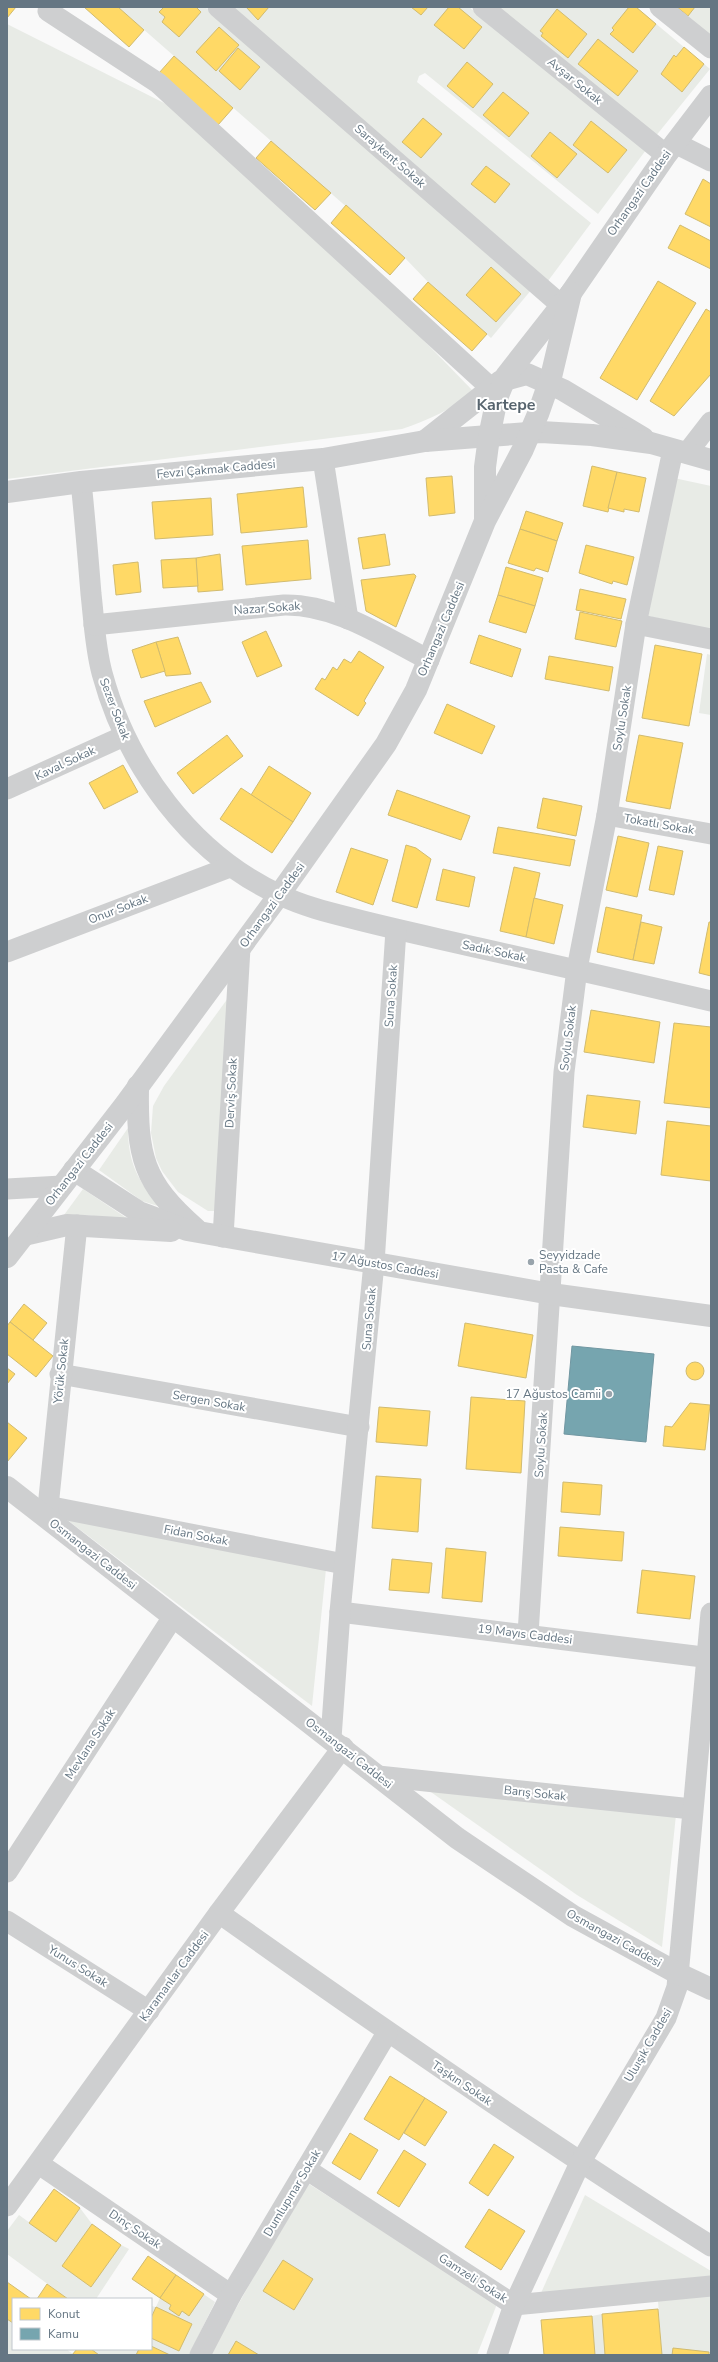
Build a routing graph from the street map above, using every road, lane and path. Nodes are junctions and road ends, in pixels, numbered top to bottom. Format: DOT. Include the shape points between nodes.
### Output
graph roads {
  1 [pos="218,7"];
  2 [pos="483,7"];
  3 [pos="660,7"];
  4 [pos="48,11"];
  5 [pos="711,48"];
  6 [pos="711,96"];
  7 [pos="671,149"];
  8 [pos="711,161"];
  9 [pos="566,299"];
  10 [pos="549,383"];
  11 [pos="498,385"];
  12 [pos="711,422"];
  13 [pos="530,433"];
  14 [pos="489,437"];
  15 [pos="425,441"];
  16 [pos="651,443"];
  17 [pos="680,451"];
  18 [pos="324,459"];
  19 [pos="711,460"];
  20 [pos="81,482"];
  21 [pos="7,492"];
  22 [pos="486,521"];
  23 [pos="348,619"];
  24 [pos="636,624"];
  25 [pos="94,625"];
  26 [pos="711,639"];
  27 [pos="429,660"];
  28 [pos="124,736"];
  29 [pos="7,789"];
  30 [pos="607,815"];
  31 [pos="711,834"];
  32 [pos="230,867"];
  33 [pos="280,895"];
  34 [pos="396,930"];
  35 [pos="240,948"];
  36 [pos="7,952"];
  37 [pos="577,969"];
  38 [pos="711,1001"];
  39 [pos="138,1086"];
  40 [pos="68,1178"];
  41 [pos="7,1189"];
  42 [pos="77,1225"];
  43 [pos="200,1232"];
  44 [pos="24,1235"];
  45 [pos="223,1237"];
  46 [pos="7,1257"];
  47 [pos="374,1263"];
  48 [pos="551,1294"];
  49 [pos="711,1316"];
  50 [pos="60,1374"];
  51 [pos="359,1427"];
  52 [pos="8,1489"];
  53 [pos="47,1512"];
  54 [pos="344,1564"];
  55 [pos="340,1612"];
  56 [pos="711,1613"];
  57 [pos="173,1617"];
  58 [pos="528,1634"];
  59 [pos="709,1658"];
  60 [pos="337,1742"];
  61 [pos="378,1776"];
  62 [pos="692,1810"];
  63 [pos="7,1872"];
  64 [pos="219,1913"];
  65 [pos="7,1921"];
  66 [pos="679,1974"];
  67 [pos="711,1989"];
  68 [pos="149,2011"];
  69 [pos="387,2033"];
  70 [pos="580,2163"];
  71 [pos="39,2164"];
  72 [pos="306,2169"];
  73 [pos="7,2206"];
  74 [pos="711,2246"];
  75 [pos="711,2286"];
  76 [pos="231,2295"];
  77 [pos="514,2304"];
  78 [pos="200,2355"];
  79 [pos="497,2355"];
  1 -- 9 [label="street, Saraykent Sokak"];
  2 -- 7 [label="street, Avşar Sokak"];
  3 -- 5 [label="street"];
  4 -- 11 [label="street" via="158,83"];
  6 -- 7 [label="street, Orhangazi Caddesi"];
  7 -- 8 [label="street, Avşar Sokak"];
  7 -- 9 [label="street, Orhangazi Caddesi"];
  9 -- 10 [label="street, Orhangazi Caddesi"];
  9 -- 11 [label="street, Orhangazi Caddesi"];
  10 -- 11 [label="street" via="526,374"];
  10 -- 13 [label="street, Orhangazi Caddesi"];
  10 -- 16 [label="street"];
  11 -- 14 [label="street, Orhangazi Caddesi"];
  11 -- 15 [label="street"];
  12 -- 17 [label="street"];
  13 -- 14 [label="street, Fevzi Çakmak Caddesi"];
  13 -- 16 [label="street, Fevzi Çakmak Caddesi" via="570,432"];
  13 -- 22 [label="street, Orhangazi Caddesi"];
  14 -- 15 [label="street, Fevzi Çakmak Caddesi"];
  14 -- 22 [label="street, Orhangazi Caddesi" via="484,467"];
  15 -- 18 [label="street, Fevzi Çakmak Caddesi"];
  16 -- 17 [label="street"];
  17 -- 19 [label="street"];
  17 -- 24 [label="street, Soylu Sokak"];
  18 -- 20 [label="street, Fevzi Çakmak Caddesi"];
  18 -- 23 [label="street"];
  20 -- 21 [label="street, Fevzi Çakmak Caddesi"];
  20 -- 25 [label="street, Sezer Sokak"];
  22 -- 27 [label="street, Orhangazi Caddesi"];
  23 -- 25 [label="street, Nazar Sokak" via="304,604 284,604"];
  23 -- 27 [label="street, Nazar Sokak"];
  24 -- 26 [label="street"];
  24 -- 30 [label="street, Soylu Sokak"];
  25 -- 28 [label="street, Sezer Sokak" via="101,670"];
  27 -- 33 [label="street, Orhangazi Caddesi" via="416,690 386,744"];
  28 -- 29 [label="street, Kaval Sokak"];
  28 -- 32 [label="street, Sezer Sokak" via="142,767 178,815 209,850"];
  30 -- 31 [label="street, Tokatlı Sokak"];
  30 -- 37 [label="street, Soylu Sokak"];
  32 -- 33 [label="street, Sezer Sokak"];
  32 -- 36 [label="street, Onur Sokak"];
  33 -- 34 [label="street, Sadık Sokak" via="311,908"];
  33 -- 35 [label="street, Orhangazi Caddesi"];
  34 -- 37 [label="street, Sadık Sokak"];
  34 -- 47 [label="street, Suna Sokak"];
  35 -- 39 [label="street, Orhangazi Caddesi"];
  35 -- 45 [label="street, Derviş Sokak"];
  37 -- 38 [label="street, Sadık Sokak"];
  37 -- 48 [label="street, Soylu Sokak" via="564,1072"];
  39 -- 40 [label="street, Orhangazi Caddesi"];
  39 -- 43 [label="street" via="137,1126 147,1172 172,1208"];
  40 -- 41 [label="street"];
  40 -- 43 [label="street, 17 Ağustos Caddesi" via="139,1212 171,1225"];
  40 -- 44 [label="street, Orhangazi Caddesi"];
  42 -- 43 [label="street"];
  42 -- 44 [label="street"];
  42 -- 50 [label="street, Yörük Sokak"];
  43 -- 45 [label="street, 17 Ağustos Caddesi"];
  44 -- 46 [label="street, Orhangazi Caddesi"];
  45 -- 47 [label="street, 17 Ağustos Caddesi"];
  47 -- 48 [label="street, 17 Ağustos Caddesi"];
  47 -- 51 [label="street, Suna Sokak"];
  48 -- 49 [label="street, 17 Ağustos Caddesi"];
  48 -- 58 [label="street, Soylu Sokak"];
  50 -- 51 [label="street, Sergen Sokak"];
  50 -- 53 [label="street, Yörük Sokak"];
  51 -- 54 [label="street, Suna Sokak"];
  52 -- 53 [label="street, Osmangazi Caddesi"];
  53 -- 54 [label="street, Fidan Sokak"];
  53 -- 57 [label="street, Osmangazi Caddesi"];
  54 -- 55 [label="street, Suna Sokak"];
  55 -- 58 [label="street, 19 Mayıs Caddesi"];
  55 -- 60 [label="street, Suna Sokak"];
  56 -- 59 [label="street, Uluışık Caddesi"];
  57 -- 60 [label="street, Osmangazi Caddesi"];
  57 -- 63 [label="street, Mevlana Sokak"];
  58 -- 59 [label="street, 19 Mayıs Caddesi"];
  59 -- 62 [label="street, Uluışık Caddesi"];
  60 -- 61 [label="street, Osmangazi Caddesi"];
  60 -- 64 [label="street, Karamanlar Caddesi"];
  61 -- 62 [label="street, Barış Sokak"];
  61 -- 66 [label="street, Osmangazi Caddesi" via="456,1838 498,1867 573,1916"];
  62 -- 66 [label="street, Uluışık Caddesi"];
  64 -- 68 [label="street, Karamanlar Caddesi"];
  64 -- 69 [label="street, Taşkın Sokak"];
  65 -- 68 [label="street, Yunus Sokak"];
  66 -- 67 [label="street, Osmangazi Caddesi"];
  66 -- 70 [label="street, Uluışık Caddesi" via="666,2018"];
  68 -- 71 [label="street, Karamanlar Caddesi"];
  69 -- 70 [label="street, Taşkın Sokak"];
  69 -- 72 [label="street, Dumlupınar Sokak"];
  70 -- 74 [label="street, Taşkın Sokak"];
  70 -- 77 [label="street, Uluışık Caddesi"];
  71 -- 73 [label="street, Karamanlar Caddesi"];
  71 -- 76 [label="street, Dinç Sokak"];
  72 -- 76 [label="street, Dumlupınar Sokak"];
  72 -- 77 [label="street, Gamzeli Sokak"];
  75 -- 77 [label="street, Gamzeli Sokak"];
  76 -- 78 [label="street, Dumlupınar Sokak"];
  77 -- 79 [label="street, Uluışık Caddesi"];
}
